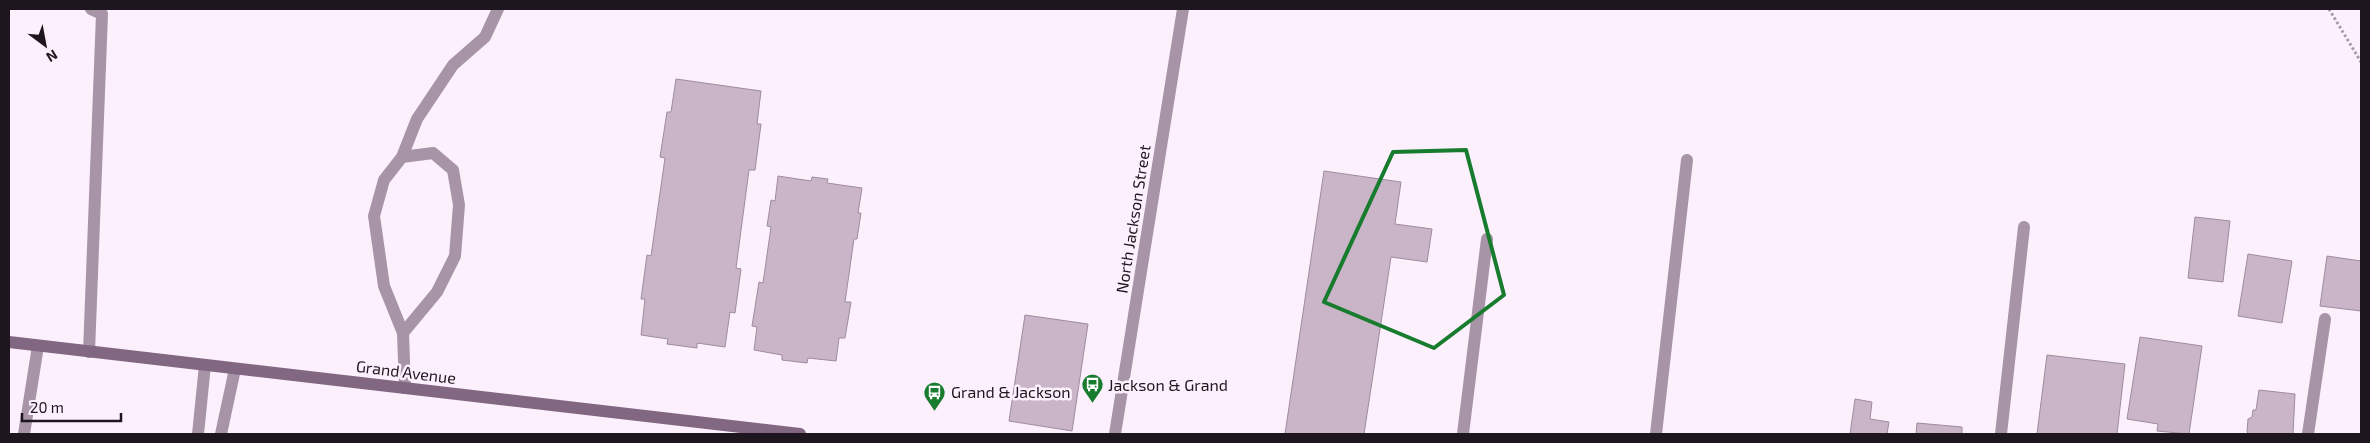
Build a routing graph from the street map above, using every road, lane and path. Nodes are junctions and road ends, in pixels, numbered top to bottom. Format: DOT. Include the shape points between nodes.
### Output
graph roads {
  1 [pos="90,9"];
  2 [pos="498,9"];
  3 [pos="1183,9"];
  4 [pos="2329,9"];
  5 [pos="2361,62"];
  6 [pos="402,157"];
  7 [pos="1686,160"];
  8 [pos="2024,227"];
  9 [pos="1487,238"];
  10 [pos="2325,319"];
  11 [pos="403,333"];
  12 [pos="9,342"];
  13 [pos="38,346"];
  14 [pos="89,352"];
  15 [pos="205,365"];
  16 [pos="235,369"];
  17 [pos="405,388"];
  18 [pos="24,434"];
  19 [pos="198,434"];
  20 [pos="221,434"];
  21 [pos="800,434"];
  22 [pos="1115,434"];
  23 [pos="1463,434"];
  24 [pos="1656,434"];
  25 [pos="2002,434"];
  26 [pos="2308,434"];
  1 -- 14 [label="street" via="102,14"];
  2 -- 6 [label="street" via="485,37 453,66 417,119"];
  3 -- 22 [label="street, North Jackson Street"];
  4 -- 5 [label="path"];
  6 -- 11 [label="street" via="384,180 374,216 384,286"];
  6 -- 11 [label="street" via="433,153 452,170 459,205 455,256 437,292"];
  7 -- 24 [label="street"];
  8 -- 25 [label="street"];
  9 -- 23 [label="street"];
  10 -- 26 [label="street"];
  11 -- 17 [label="street"];
  12 -- 13 [label="main road, Grand Avenue"];
  13 -- 14 [label="main road, Grand Avenue"];
  13 -- 18 [label="street"];
  14 -- 15 [label="main road, Grand Avenue"];
  15 -- 16 [label="main road, Grand Avenue"];
  15 -- 19 [label="street"];
  16 -- 17 [label="main road, Grand Avenue"];
  16 -- 20 [label="street"];
  17 -- 21 [label="main road, Grand Avenue"];
}
